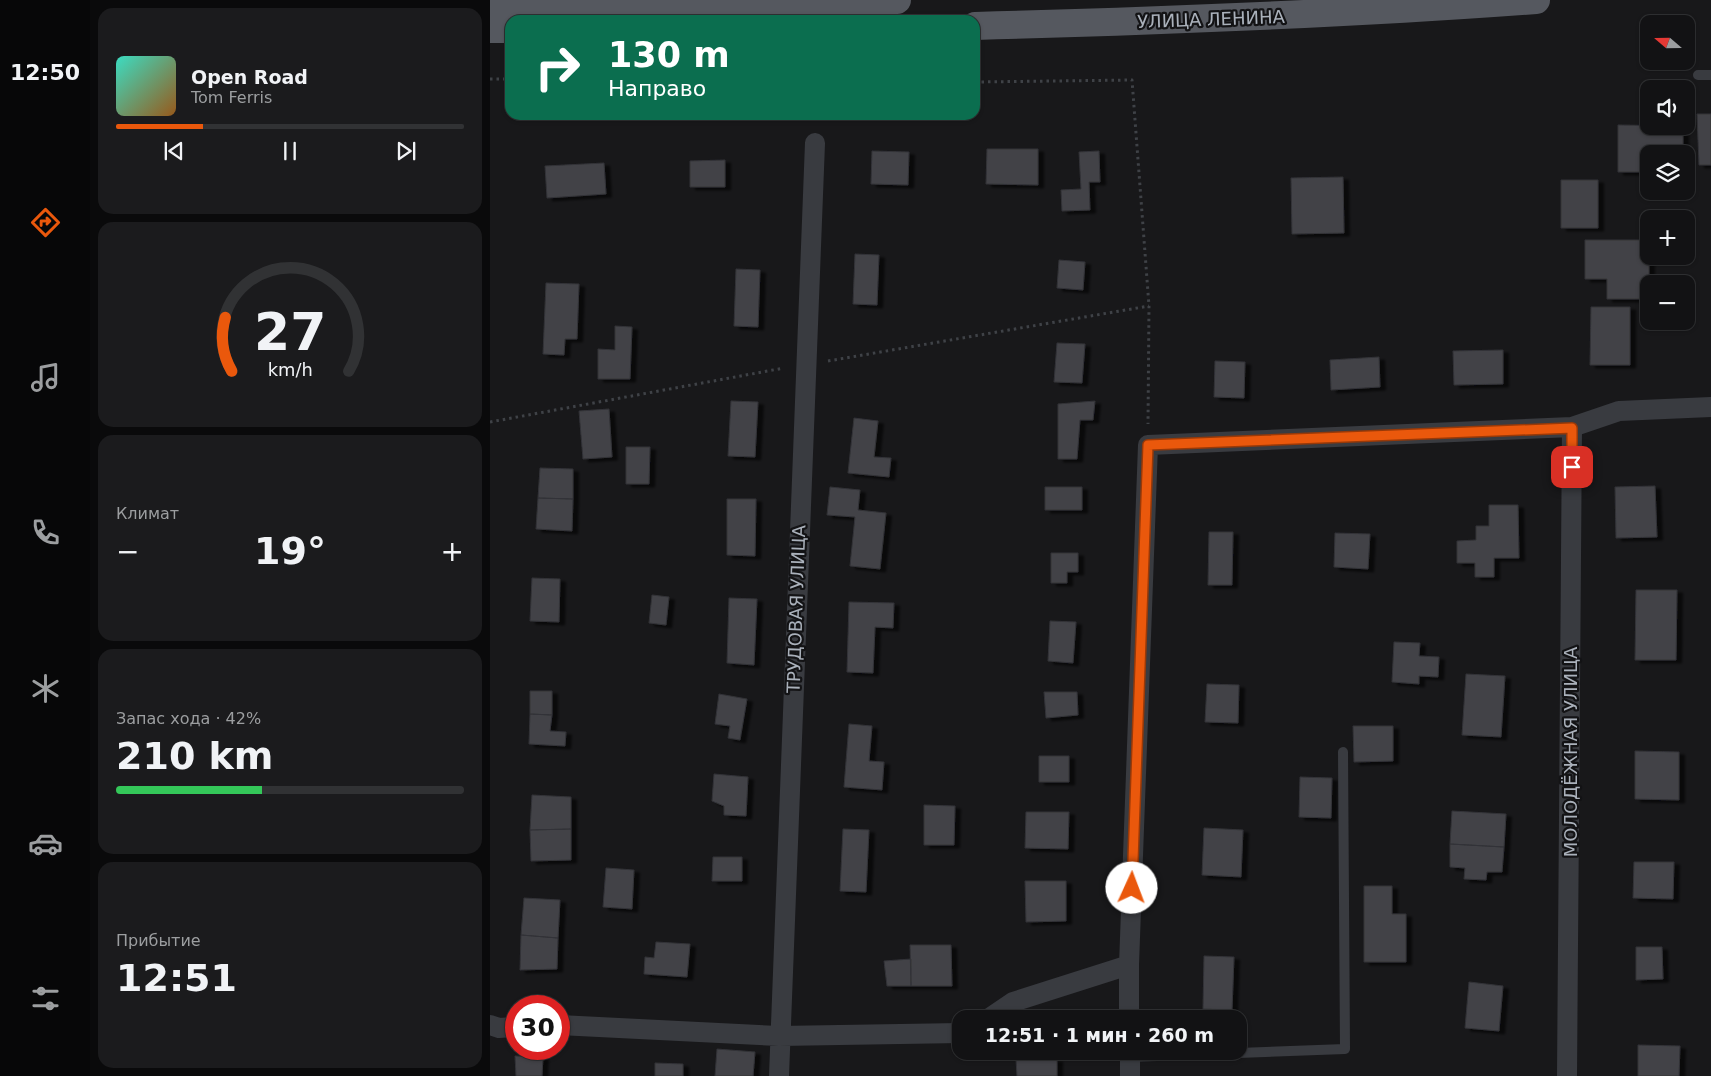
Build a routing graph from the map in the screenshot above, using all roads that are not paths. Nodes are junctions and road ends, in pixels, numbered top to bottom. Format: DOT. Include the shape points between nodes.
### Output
graph roads {
  1 [pos="897,0"];
  2 [pos="1536,0"];
  3 [pos="604,2"];
  4 [pos="490,5"];
  5 [pos="980,26"];
  6 [pos="490,29"];
  7 [pos="505,29"];
  8 [pos="1698,75"];
  9 [pos="1711,75"];
  10 [pos="815,142"];
  11 [pos="1711,407"];
  12 [pos="1572,428"];
  13 [pos="1343,752"];
  14 [pos="1129,966"];
  15 [pos="1001,1010"];
  16 [pos="1130,1010"];
  17 [pos="490,1025"];
  18 [pos="570,1026"];
  19 [pos="505,1028"];
  20 [pos="952,1033"];
  21 [pos="779,1036"];
  22 [pos="1130,1062"];
  23 [pos="779,1076"];
  24 [pos="1567,1076"];
  1 -- 3 [label="main road"];
  2 -- 5 [label="main road, УЛИЦА ЛЕНИНА" via="1220,19"];
  3 -- 4 [label="main road"];
  6 -- 7 [label="main road"];
  8 -- 9 [label="lane"];
  10 -- 21 [label="street, ТРУДОВАЯ УЛИЦА"];
  11 -- 12 [label="street" via="1619,411"];
  12 -- 14 [label="street" via="1148,445"];
  12 -- 24 [label="street, МОЛОДЁЖНАЯ УЛИЦА"];
  13 -- 22 [label="lane" via="1345,1050"];
  14 -- 15 [label="street" via="1013,1002"];
  14 -- 16 [label="street"];
  17 -- 19 [label="street"];
  18 -- 21 [label="street"];
  20 -- 21 [label="street"];
  21 -- 23 [label="street, ТРУДОВАЯ УЛИЦА"];
}
